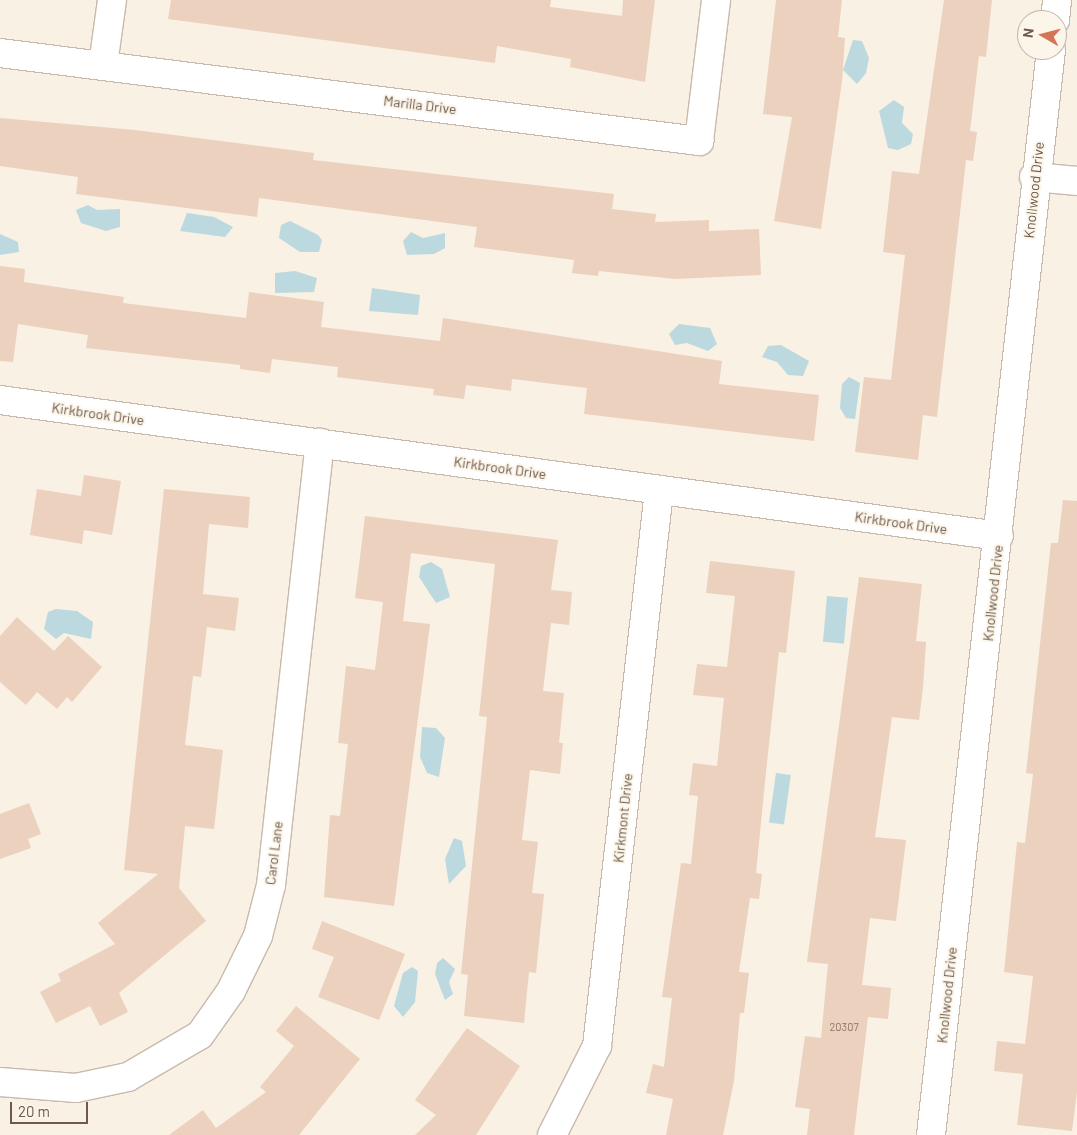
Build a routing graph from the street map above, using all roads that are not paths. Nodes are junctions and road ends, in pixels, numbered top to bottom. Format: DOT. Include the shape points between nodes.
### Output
graph roads {
  1 [pos="112,0"];
  2 [pos="716,0"];
  3 [pos="0,53"];
  4 [pos="1050,60"];
  5 [pos="103,65"];
  6 [pos="1034,178"];
  7 [pos="1077,181"];
  8 [pos="0,400"];
  9 [pos="320,443"];
  10 [pos="659,491"];
  11 [pos="999,536"];
  12 [pos="0,1082"];
  13 [pos="552,1135"];
  14 [pos="932,1135"];
  1 -- 5 [label="street"];
  2 -- 5 [label="street, Marilla Drive" via="699,141"];
  3 -- 5 [label="street, Marilla Drive"];
  4 -- 6 [label="street, Knollwood Drive"];
  6 -- 7 [label="street"];
  6 -- 11 [label="street, Knollwood Drive"];
  8 -- 9 [label="street, Kirkbrook Drive"];
  9 -- 10 [label="street, Kirkbrook Drive"];
  9 -- 12 [label="street, Carol Lane" via="271,886 258,936 231,991 200,1035 128,1077 76,1088"];
  10 -- 11 [label="street, Kirkbrook Drive"];
  10 -- 13 [label="street, Kirkmont Drive" via="597,1046"];
  11 -- 14 [label="street, Knollwood Drive"];
}
